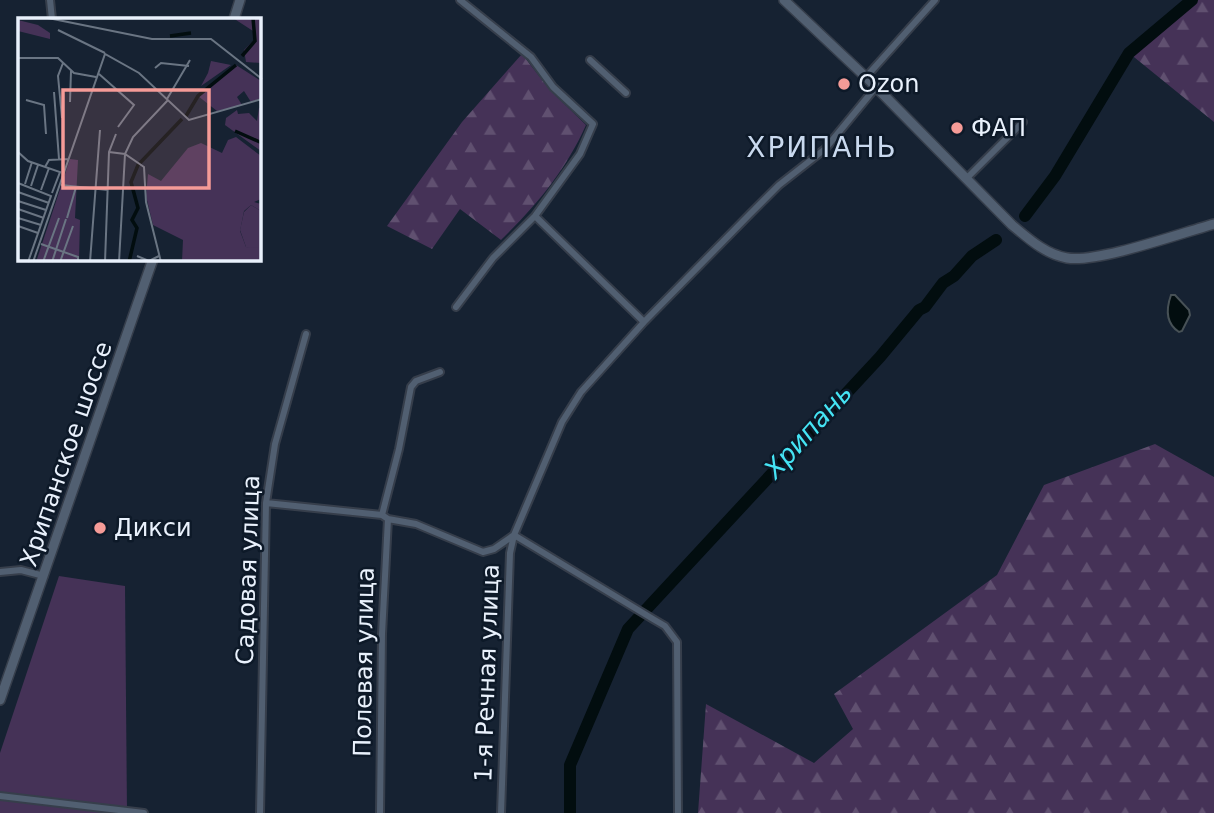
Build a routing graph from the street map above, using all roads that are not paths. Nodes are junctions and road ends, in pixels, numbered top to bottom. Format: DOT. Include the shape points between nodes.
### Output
graph roads {
  1 [pos="50,0"];
  2 [pos="240,0"];
  3 [pos="460,0"];
  4 [pos="784,0"];
  5 [pos="935,0"];
  6 [pos="52,18"];
  7 [pos="234,18"];
  8 [pos="590,61"];
  9 [pos="866,78"];
  10 [pos="876,87"];
  11 [pos="626,93"];
  12 [pos="1023,122"];
  13 [pos="967,178"];
  14 [pos="535,216"];
  15 [pos="1214,224"];
  16 [pos="152,261"];
  17 [pos="456,307"];
  18 [pos="644,322"];
  19 [pos="306,334"];
  20 [pos="440,372"];
  21 [pos="266,503"];
  22 [pos="385,517"];
  23 [pos="514,535"];
  24 [pos="0,572"];
  25 [pos="44,576"];
  26 [pos="0,700"];
  27 [pos="0,796"];
  28 [pos="113,811"];
  29 [pos="144,813"];
  30 [pos="260,813"];
  31 [pos="380,813"];
  32 [pos="500,813"];
  33 [pos="678,813"];
  1 -- 6 [label="street"];
  2 -- 7 [label="main road"];
  3 -- 14 [label="street" via="531,57 553,87 593,124 580,154"];
  4 -- 9 [label="main road"];
  5 -- 9 [label="street"];
  8 -- 11 [label="street"];
  9 -- 10 [label="main road"];
  10 -- 13 [label="main road"];
  10 -- 18 [label="street, 1-я Речная улица" via="825,149 779,185"];
  12 -- 13 [label="street"];
  13 -- 15 [label="main road" via="1034,244 1069,258 1104,255"];
  14 -- 17 [label="street"];
  14 -- 18 [label="street"];
  16 -- 25 [label="main road, Хрипанское шоссе"];
  18 -- 23 [label="street, 1-я Речная улица" via="568,412"];
  19 -- 21 [label="street, Садовая улица" via="275,444"];
  20 -- 22 [label="street, Полевая улица" via="416,380 411,387"];
  21 -- 22 [label="street"];
  21 -- 30 [label="street, Садовая улица"];
  22 -- 23 [label="street" via="416,524 484,552"];
  22 -- 31 [label="street, Полевая улица"];
  23 -- 32 [label="street, 1-я Речная улица"];
  23 -- 33 [label="street" via="653,618 677,642"];
  24 -- 25 [label="street" via="21,570"];
  25 -- 26 [label="main road, Хрипанское шоссе"];
  27 -- 28 [label="street"];
  28 -- 29 [label="street"];
}
